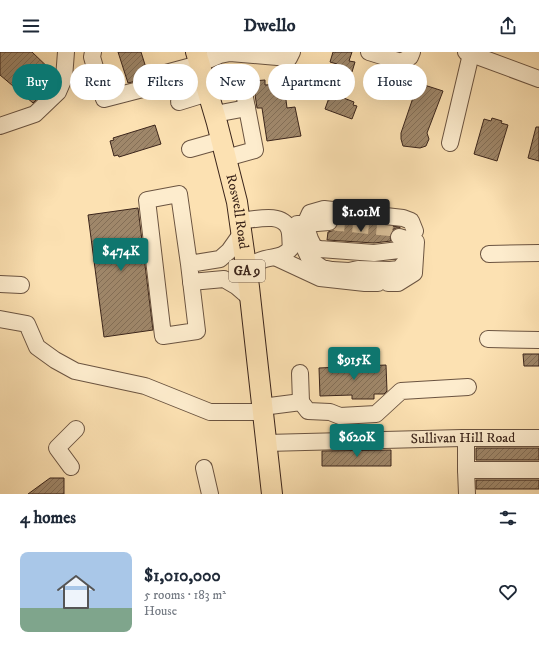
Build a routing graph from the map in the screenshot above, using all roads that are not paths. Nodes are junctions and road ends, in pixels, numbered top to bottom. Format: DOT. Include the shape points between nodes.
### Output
graph roads {
  1 [pos="66,52"];
  2 [pos="93,52"];
  3 [pos="292,52"];
  4 [pos="369,52"];
  5 [pos="412,52"];
  6 [pos="469,53"];
  7 [pos="198,58"];
  8 [pos="539,79"];
  9 [pos="206,86"];
  10 [pos="206,90"];
  11 [pos="210,100"];
  12 [pos="245,100"];
  13 [pos="179,102"];
  14 [pos="247,108"];
  15 [pos="215,114"];
  16 [pos="0,126"];
  17 [pos="450,144"];
  18 [pos="190,149"];
  19 [pos="224,149"];
  20 [pos="285,223"];
  21 [pos="305,224"];
  22 [pos="328,226"];
  23 [pos="240,228"];
  24 [pos="539,253"];
  25 [pos="489,254"];
  26 [pos="277,258"];
  27 [pos="411,260"];
  28 [pos="189,264"];
  29 [pos="246,266"];
  30 [pos="191,282"];
  31 [pos="0,284"];
  32 [pos="20,285"];
  33 [pos="250,298"];
  34 [pos="0,320"];
  35 [pos="488,339"];
  36 [pos="539,340"];
  37 [pos="300,373"];
  38 [pos="468,387"];
  39 [pos="301,402"];
  40 [pos="262,409"];
  41 [pos="76,429"];
  42 [pos="466,438"];
  43 [pos="539,438"];
  44 [pos="266,443"];
  45 [pos="71,468"];
  46 [pos="204,468"];
  47 [pos="466,470"];
  48 [pos="539,470"];
  49 [pos="210,494"];
  50 [pos="272,494"];
  51 [pos="467,494"];
  1 -- 16 [label="street" via="64,78 58,92 35,114"];
  2 -- 7 [label="street" via="92,57 104,99 164,79"];
  3 -- 7 [label="street" via="289,58 230,53"];
  4 -- 5 [label="street" via="401,62 410,57"];
  6 -- 8 [label="street"];
  6 -- 17 [label="street"];
  7 -- 9 [label="main road, Roswell Road / GA 9"];
  10 -- 13 [label="street"];
  11 -- 15 [label="main road, Roswell Road / GA 9"];
  12 -- 14 [label="street"];
  14 -- 15 [label="street"];
  14 -- 19 [label="street" via="255,150"];
  15 -- 19 [label="main road, Roswell Road / GA 9"];
  18 -- 19 [label="street"];
  19 -- 23 [label="main road, Roswell Road / GA 9" via="237,202"];
  20 -- 21 [label="street"];
  20 -- 23 [label="street" via="271,218"];
  20 -- 26 [label="street" via="289,230 291,248 285,255"];
  21 -- 22 [label="street"];
  21 -- 27 [label="street" via="304,247 310,260 322,268 349,272 358,269 390,270 399,269"];
  21 -- 27 [label="street" via="310,213 324,209 403,218 411,221 407,235"];
  23 -- 28 [label="street" via="229,250 220,259"];
  23 -- 29 [label="main road, Roswell Road / GA 9"];
  24 -- 25 [label="street"];
  26 -- 27 [label="street" via="320,278 365,283 398,283 414,274"];
  26 -- 29 [label="street" via="265,259"];
  28 -- 30 [label="street"];
  28 -- 30 [label="street" via="180,194 147,200 163,336 197,331"];
  29 -- 33 [label="main road, Roswell Road / GA 9"];
  30 -- 33 [label="street" via="224,278"];
  31 -- 32 [label="street"];
  33 -- 40 [label="main road, Roswell Road / GA 9"];
  34 -- 40 [label="street" via="27,324 38,347 75,371 145,386 210,412"];
  35 -- 36 [label="street"];
  37 -- 39 [label="street"];
  38 -- 39 [label="street" via="401,391 376,414 340,416 330,412 308,411"];
  39 -- 40 [label="street"];
  40 -- 44 [label="main road, Roswell Road / GA 9"];
  41 -- 45 [label="street" via="57,448"];
  42 -- 43 [label="street, Sullivan Hill Road"];
  42 -- 44 [label="street, Sullivan Hill Road"];
  42 -- 47 [label="street"];
  44 -- 50 [label="main road, Roswell Road / GA 9"];
  46 -- 49 [label="street"];
  47 -- 48 [label="street"];
  47 -- 51 [label="street"];
}
